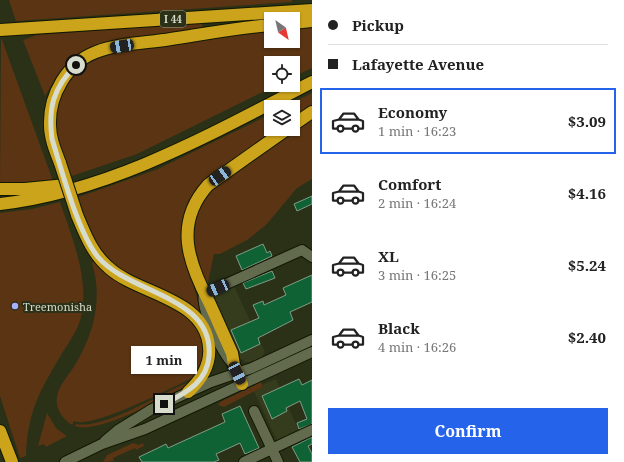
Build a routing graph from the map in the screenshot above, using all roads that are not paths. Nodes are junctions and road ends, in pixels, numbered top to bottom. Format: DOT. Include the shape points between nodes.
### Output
graph roads {
  1 [pos="312,10"];
  2 [pos="312,21"];
  3 [pos="300,22"];
  4 [pos="264,26"];
  5 [pos="0,30"];
  6 [pos="312,82"];
  7 [pos="312,112"];
  8 [pos="300,120"];
  9 [pos="277,136"];
  10 [pos="95,183"];
  11 [pos="0,189"];
  12 [pos="0,204"];
  13 [pos="312,257"];
  14 [pos="204,294"];
  15 [pos="312,340"];
  16 [pos="312,352"];
  17 [pos="238,374"];
  18 [pos="188,392"];
  19 [pos="254,411"];
  20 [pos="312,430"];
  21 [pos="0,431"];
  22 [pos="102,444"];
  23 [pos="272,449"];
  24 [pos="12,462"];
  25 [pos="65,462"];
  26 [pos="244,462"];
  27 [pos="278,462"];
  1 -- 5 [label="highway, I 44"];
  2 -- 3 [label="highway"];
  4 -- 18 [label="highway, bridge" via="95,52 71,70 59,85 50,110 52,139 77,215 91,247 108,267 130,282 186,309 202,325 209,343 208,362 201,379"];
  6 -- 10 [label="highway" via="176,151"];
  7 -- 8 [label="highway"];
  9 -- 14 [label="highway" via="220,176 200,194 193,207 187,232 187,246"];
  10 -- 11 [label="highway"];
  10 -- 12 [label="highway"];
  13 -- 14 [label="street" via="302,250"];
  14 -- 17 [label="highway" via="232,353"];
  15 -- 17 [label="street"];
  16 -- 17 [label="street"];
  17 -- 18 [label="street"];
  17 -- 22 [label="street" via="139,431"];
  18 -- 22 [label="street" via="140,416"];
  19 -- 23 [label="street"];
  20 -- 23 [label="street"];
  21 -- 24 [label="highway"];
  22 -- 25 [label="street"];
  23 -- 26 [label="street"];
  23 -- 27 [label="street"];
}
